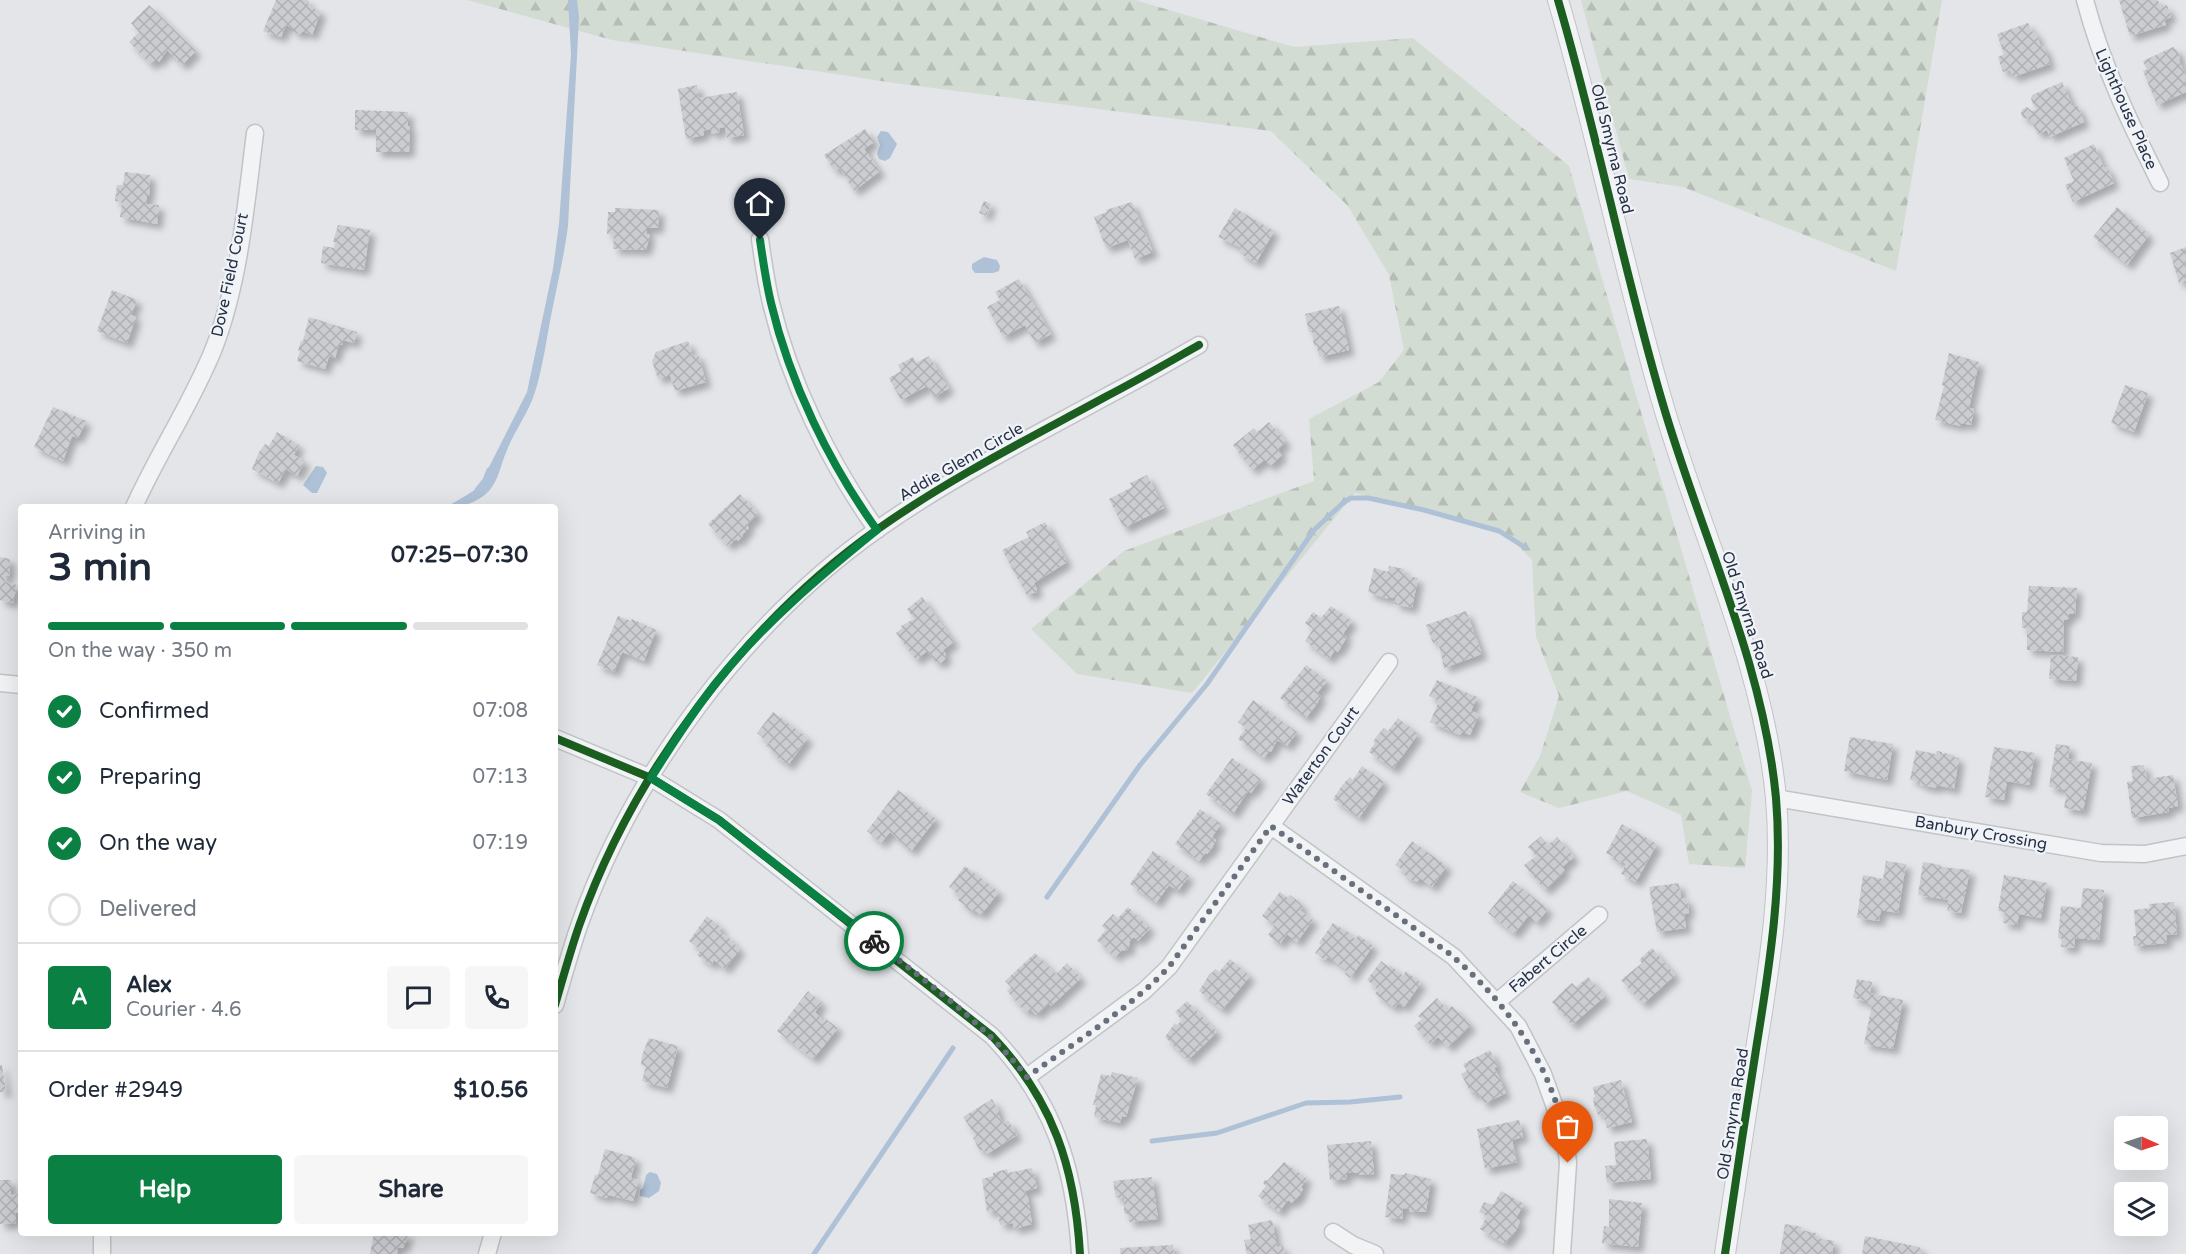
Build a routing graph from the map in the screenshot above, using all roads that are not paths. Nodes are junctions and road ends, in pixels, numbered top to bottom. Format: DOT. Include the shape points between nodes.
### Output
graph roads {
  1 [pos="1558,0"];
  2 [pos="2085,0"];
  3 [pos="255,133"];
  4 [pos="2160,183"];
  5 [pos="760,240"];
  6 [pos="1199,345"];
  7 [pos="136,504"];
  8 [pos="877,530"];
  9 [pos="1389,662"];
  10 [pos="0,683"];
  11 [pos="18,685"];
  12 [pos="558,739"];
  13 [pos="651,778"];
  14 [pos="1776,798"];
  15 [pos="1271,826"];
  16 [pos="2186,846"];
  17 [pos="1599,915"];
  18 [pos="558,995"];
  19 [pos="1497,1002"];
  20 [pos="1027,1077"];
  21 [pos="1333,1232"];
  22 [pos="102,1236"];
  23 [pos="492,1236"];
  24 [pos="102,1254"];
  25 [pos="487,1254"];
  26 [pos="1080,1254"];
  27 [pos="1374,1254"];
  28 [pos="1562,1254"];
  29 [pos="1725,1254"];
  1 -- 14 [label="street, Old Smyrna Road" via="1662,402 1754,679"];
  2 -- 4 [label="street, Lighthouse Place" via="2110,78"];
  3 -- 7 [label="street, Dove Field Court" via="238,252 221,327"];
  5 -- 8 [label="street" via="773,310 802,393 836,466"];
  6 -- 8 [label="street, Addie Glenn Circle" via="968,473"];
  8 -- 13 [label="street, Addie Glenn Circle" via="800,594 738,657 701,702"];
  9 -- 15 [label="street, Waterton Court"];
  10 -- 11 [label="street"];
  12 -- 13 [label="street"];
  13 -- 18 [label="street, Addie Glenn Circle" via="592,894"];
  13 -- 20 [label="street" via="738,834 964,1012"];
  14 -- 16 [label="street, Banbury Crossing" via="2101,853 2145,854"];
  14 -- 29 [label="street, Old Smyrna Road" via="1770,958"];
  15 -- 19 [label="street" via="1446,951"];
  15 -- 20 [label="street, Waterton Court" via="1163,973 1136,998"];
  17 -- 19 [label="street, Fabert Circle"];
  19 -- 28 [label="street" via="1518,1026 1533,1052 1565,1135 1568,1163"];
  20 -- 26 [label="street" via="1054,1128 1066,1161 1075,1200"];
  21 -- 27 [label="street"];
  22 -- 24 [label="street"];
  23 -- 25 [label="street"];
}
